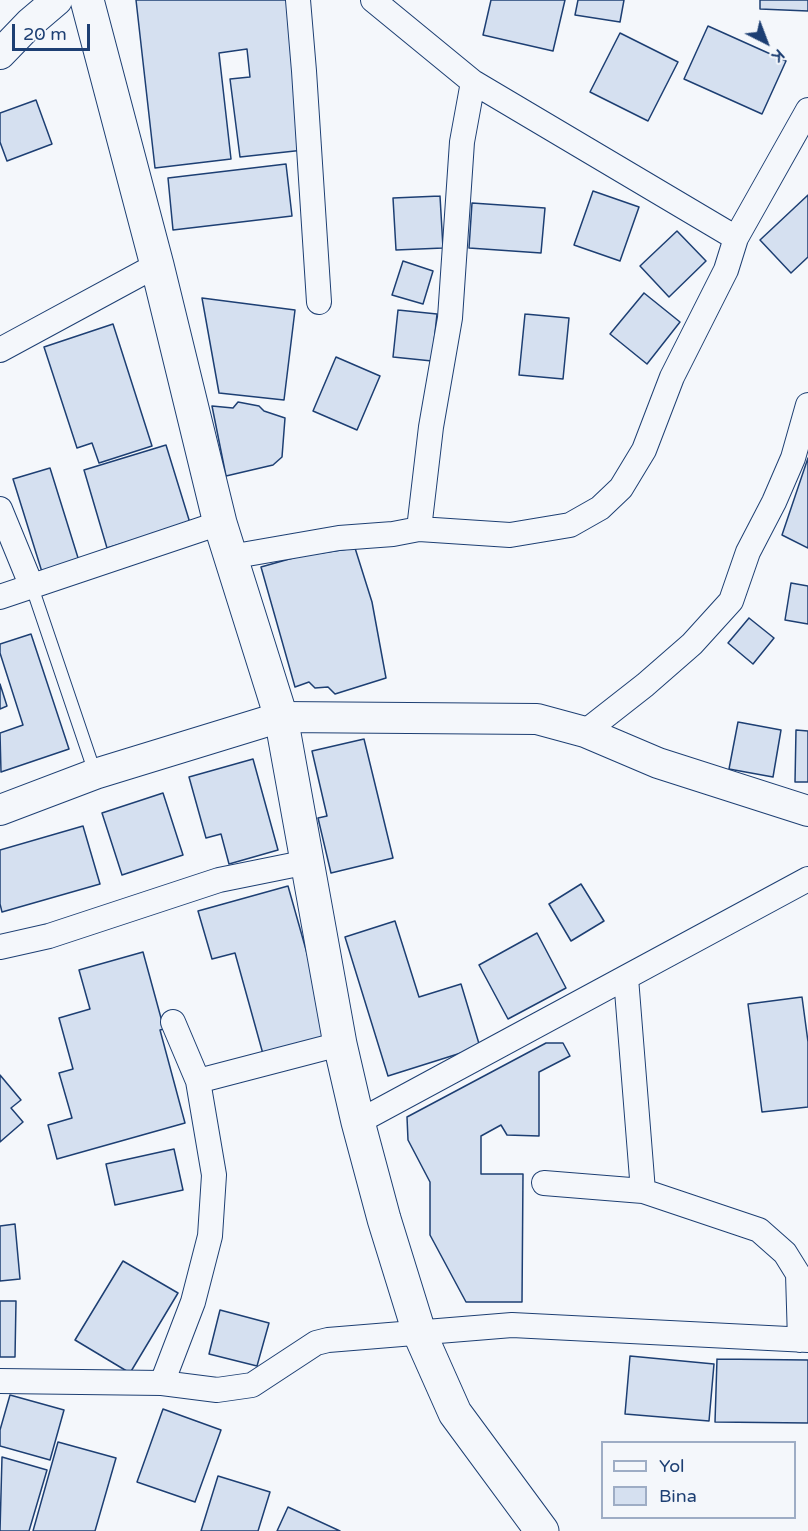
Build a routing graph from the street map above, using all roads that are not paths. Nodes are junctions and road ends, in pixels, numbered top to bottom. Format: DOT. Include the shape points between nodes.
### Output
graph roads {
  1 [pos="57,0"];
  2 [pos="87,0"];
  3 [pos="297,0"];
  4 [pos="373,0"];
  5 [pos="0,54"];
  6 [pos="473,82"];
  7 [pos="808,110"];
  8 [pos="736,238"];
  9 [pos="157,265"];
  10 [pos="319,302"];
  11 [pos="0,350"];
  12 [pos="808,405"];
  13 [pos="0,509"];
  14 [pos="220,523"];
  15 [pos="419,529"];
  16 [pos="230,557"];
  17 [pos="32,587"];
  18 [pos="0,597"];
  19 [pos="281,717"];
  20 [pos="585,732"];
  21 [pos="95,774"];
  22 [pos="0,810"];
  23 [pos="808,811"];
  24 [pos="308,862"];
  25 [pos="808,879"];
  26 [pos="0,947"];
  27 [pos="626,978"];
  28 [pos="173,1022"];
  29 [pos="340,1044"];
  30 [pos="198,1081"];
  31 [pos="358,1122"];
  32 [pos="544,1183"];
  33 [pos="643,1191"];
  34 [pos="419,1332"];
  35 [pos="804,1340"];
  36 [pos="0,1381"];
  37 [pos="162,1383"];
  38 [pos="542,1531"];
  1 -- 5 [label="street"];
  2 -- 9 [label="main road"];
  3 -- 10 [label="street"];
  4 -- 6 [label="street"];
  6 -- 8 [label="street"];
  6 -- 15 [label="street" via="462,142 450,318"];
  7 -- 8 [label="street"];
  8 -- 15 [label="street" via="726,270 672,377 644,450 621,488 600,508 570,525 510,535"];
  9 -- 11 [label="street"];
  9 -- 14 [label="main road"];
  12 -- 20 [label="street" via="793,458 748,552 731,601 692,644"];
  13 -- 17 [label="street"];
  14 -- 16 [label="main road"];
  14 -- 17 [label="street"];
  15 -- 16 [label="street"];
  16 -- 19 [label="main road"];
  17 -- 18 [label="street"];
  17 -- 21 [label="lane"];
  19 -- 20 [label="street" via="537,718"];
  19 -- 21 [label="street"];
  19 -- 24 [label="main road"];
  20 -- 23 [label="street" via="658,763"];
  21 -- 22 [label="street"];
  24 -- 26 [label="street" via="219,880 49,936"];
  24 -- 29 [label="main road"];
  25 -- 27 [label="street"];
  27 -- 31 [label="street"];
  27 -- 33 [label="street"];
  28 -- 30 [label="street"];
  29 -- 30 [label="street"];
  29 -- 31 [label="main road"];
  30 -- 37 [label="street" via="214,1174 210,1236 193,1302"];
  31 -- 34 [label="main road"];
  32 -- 33 [label="street"];
  33 -- 35 [label="street" via="759,1230 785,1253 798,1274"];
  34 -- 35 [label="street" via="512,1325"];
  34 -- 37 [label="street" via="316,1343 252,1385 216,1390"];
  34 -- 38 [label="main road" via="455,1413"];
  36 -- 37 [label="street"];
}
